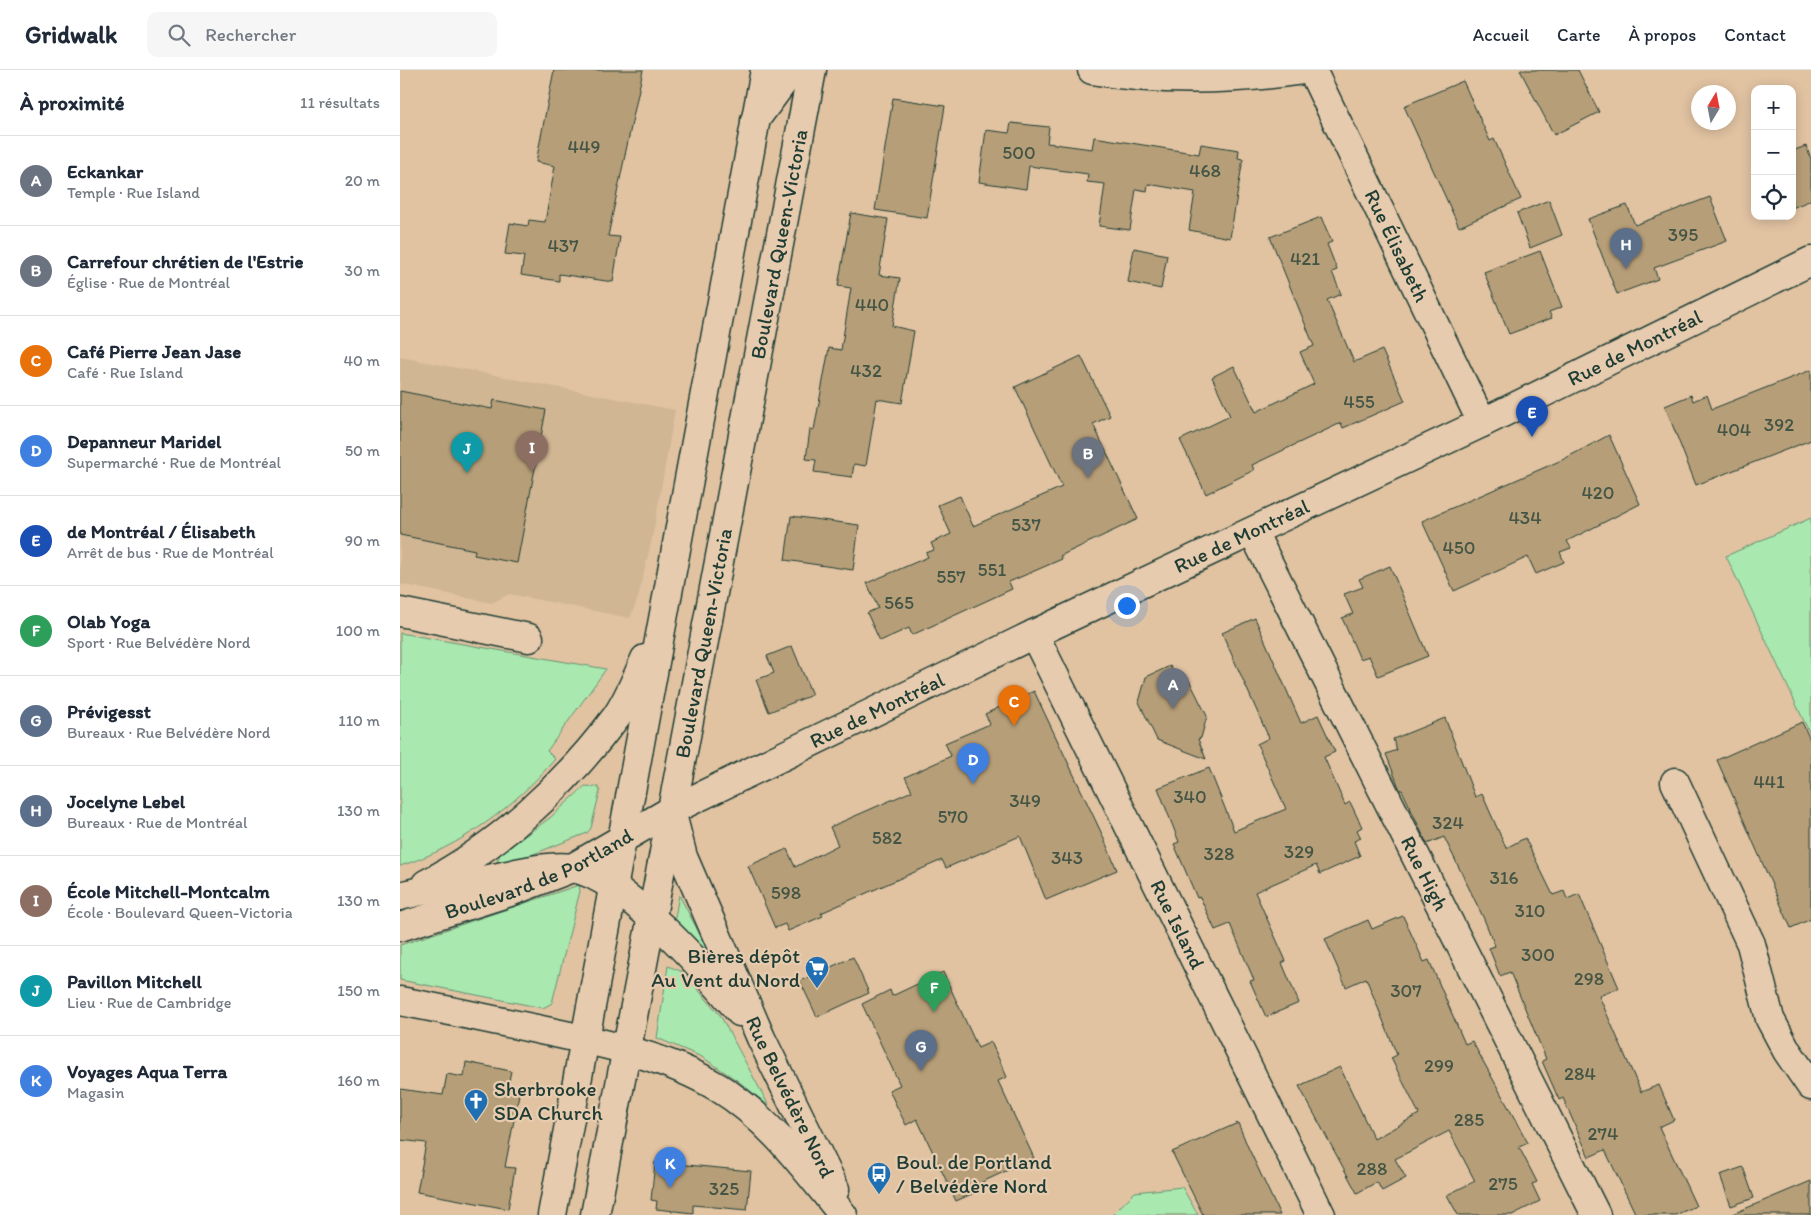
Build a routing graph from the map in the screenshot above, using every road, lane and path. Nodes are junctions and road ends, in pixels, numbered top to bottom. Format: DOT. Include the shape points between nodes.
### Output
graph roads {
  1 [pos="765,70"];
  2 [pos="792,70"];
  3 [pos="812,70"];
  4 [pos="1092,70"];
  5 [pos="1304,70"];
  6 [pos="1312,70"];
  7 [pos="755,120"];
  8 [pos="1811,261"];
  9 [pos="1482,422"];
  10 [pos="1253,532"];
  11 [pos="667,599"];
  12 [pos="400,612"];
  13 [pos="1034,634"];
  14 [pos="529,638"];
  15 [pos="1675,782"];
  16 [pos="672,810"];
  17 [pos="622,840"];
  18 [pos="572,868"];
  19 [pos="614,888"];
  20 [pos="402,896"];
  21 [pos="652,919"];
  22 [pos="400,928"];
  23 [pos="400,1001"];
  24 [pos="586,1038"];
  25 [pos="761,1038"];
  26 [pos="627,1048"];
  27 [pos="1811,1086"];
  28 [pos="552,1215"];
  29 [pos="595,1215"];
  30 [pos="842,1215"];
  31 [pos="847,1215"];
  32 [pos="1321,1215"];
  33 [pos="1596,1215"];
  1 -- 7 [label="main road, Boulevard Queen-Victoria"];
  2 -- 7 [label="main road"];
  3 -- 16 [label="main road, Boulevard Queen-Victoria"];
  4 -- 5 [label="main road" via="1151,78 1197,79 1257,77"];
  6 -- 9 [label="main road, Rue Élisabeth"];
  7 -- 11 [label="main road, Boulevard Queen-Victoria"];
  8 -- 9 [label="main road, Rue de Montréal"];
  9 -- 10 [label="main road, Rue de Montréal"];
  10 -- 13 [label="main road, Rue de Montréal"];
  10 -- 33 [label="main road, Rue High"];
  11 -- 17 [label="main road, Boulevard Queen-Victoria"];
  11 -- 20 [label="main road" via="631,690 617,716 580,762 543,799 494,840 449,872"];
  12 -- 14 [label="main road"];
  13 -- 16 [label="main road, Rue de Montréal"];
  13 -- 32 [label="main road, Rue Island"];
  15 -- 27 [label="main road" via="1751,944 1770,1020"];
  16 -- 17 [label="main road, Boulevard de Portland"];
  16 -- 21 [label="main road, Boulevard Queen-Victoria"];
  16 -- 25 [label="main road, Rue Belvédère Nord" via="683,857"];
  17 -- 18 [label="main road, Boulevard de Portland"];
  17 -- 19 [label="main road, Boulevard Queen-Victoria"];
  18 -- 19 [label="main road"];
  18 -- 20 [label="main road" via="539,870"];
  18 -- 22 [label="main road, Boulevard de Portland"];
  19 -- 21 [label="main road"];
  19 -- 24 [label="main road, Boulevard Queen-Victoria"];
  21 -- 25 [label="main road" via="713,980"];
  21 -- 26 [label="main road, Boulevard Queen-Victoria"];
  23 -- 24 [label="main road"];
  24 -- 26 [label="main road"];
  24 -- 28 [label="main road, Boulevard Queen-Victoria"];
  25 -- 31 [label="main road, Rue Belvédère Nord"];
  26 -- 29 [label="main road, Boulevard Queen-Victoria"];
  26 -- 30 [label="main road" via="720,1088 780,1139"];
}
